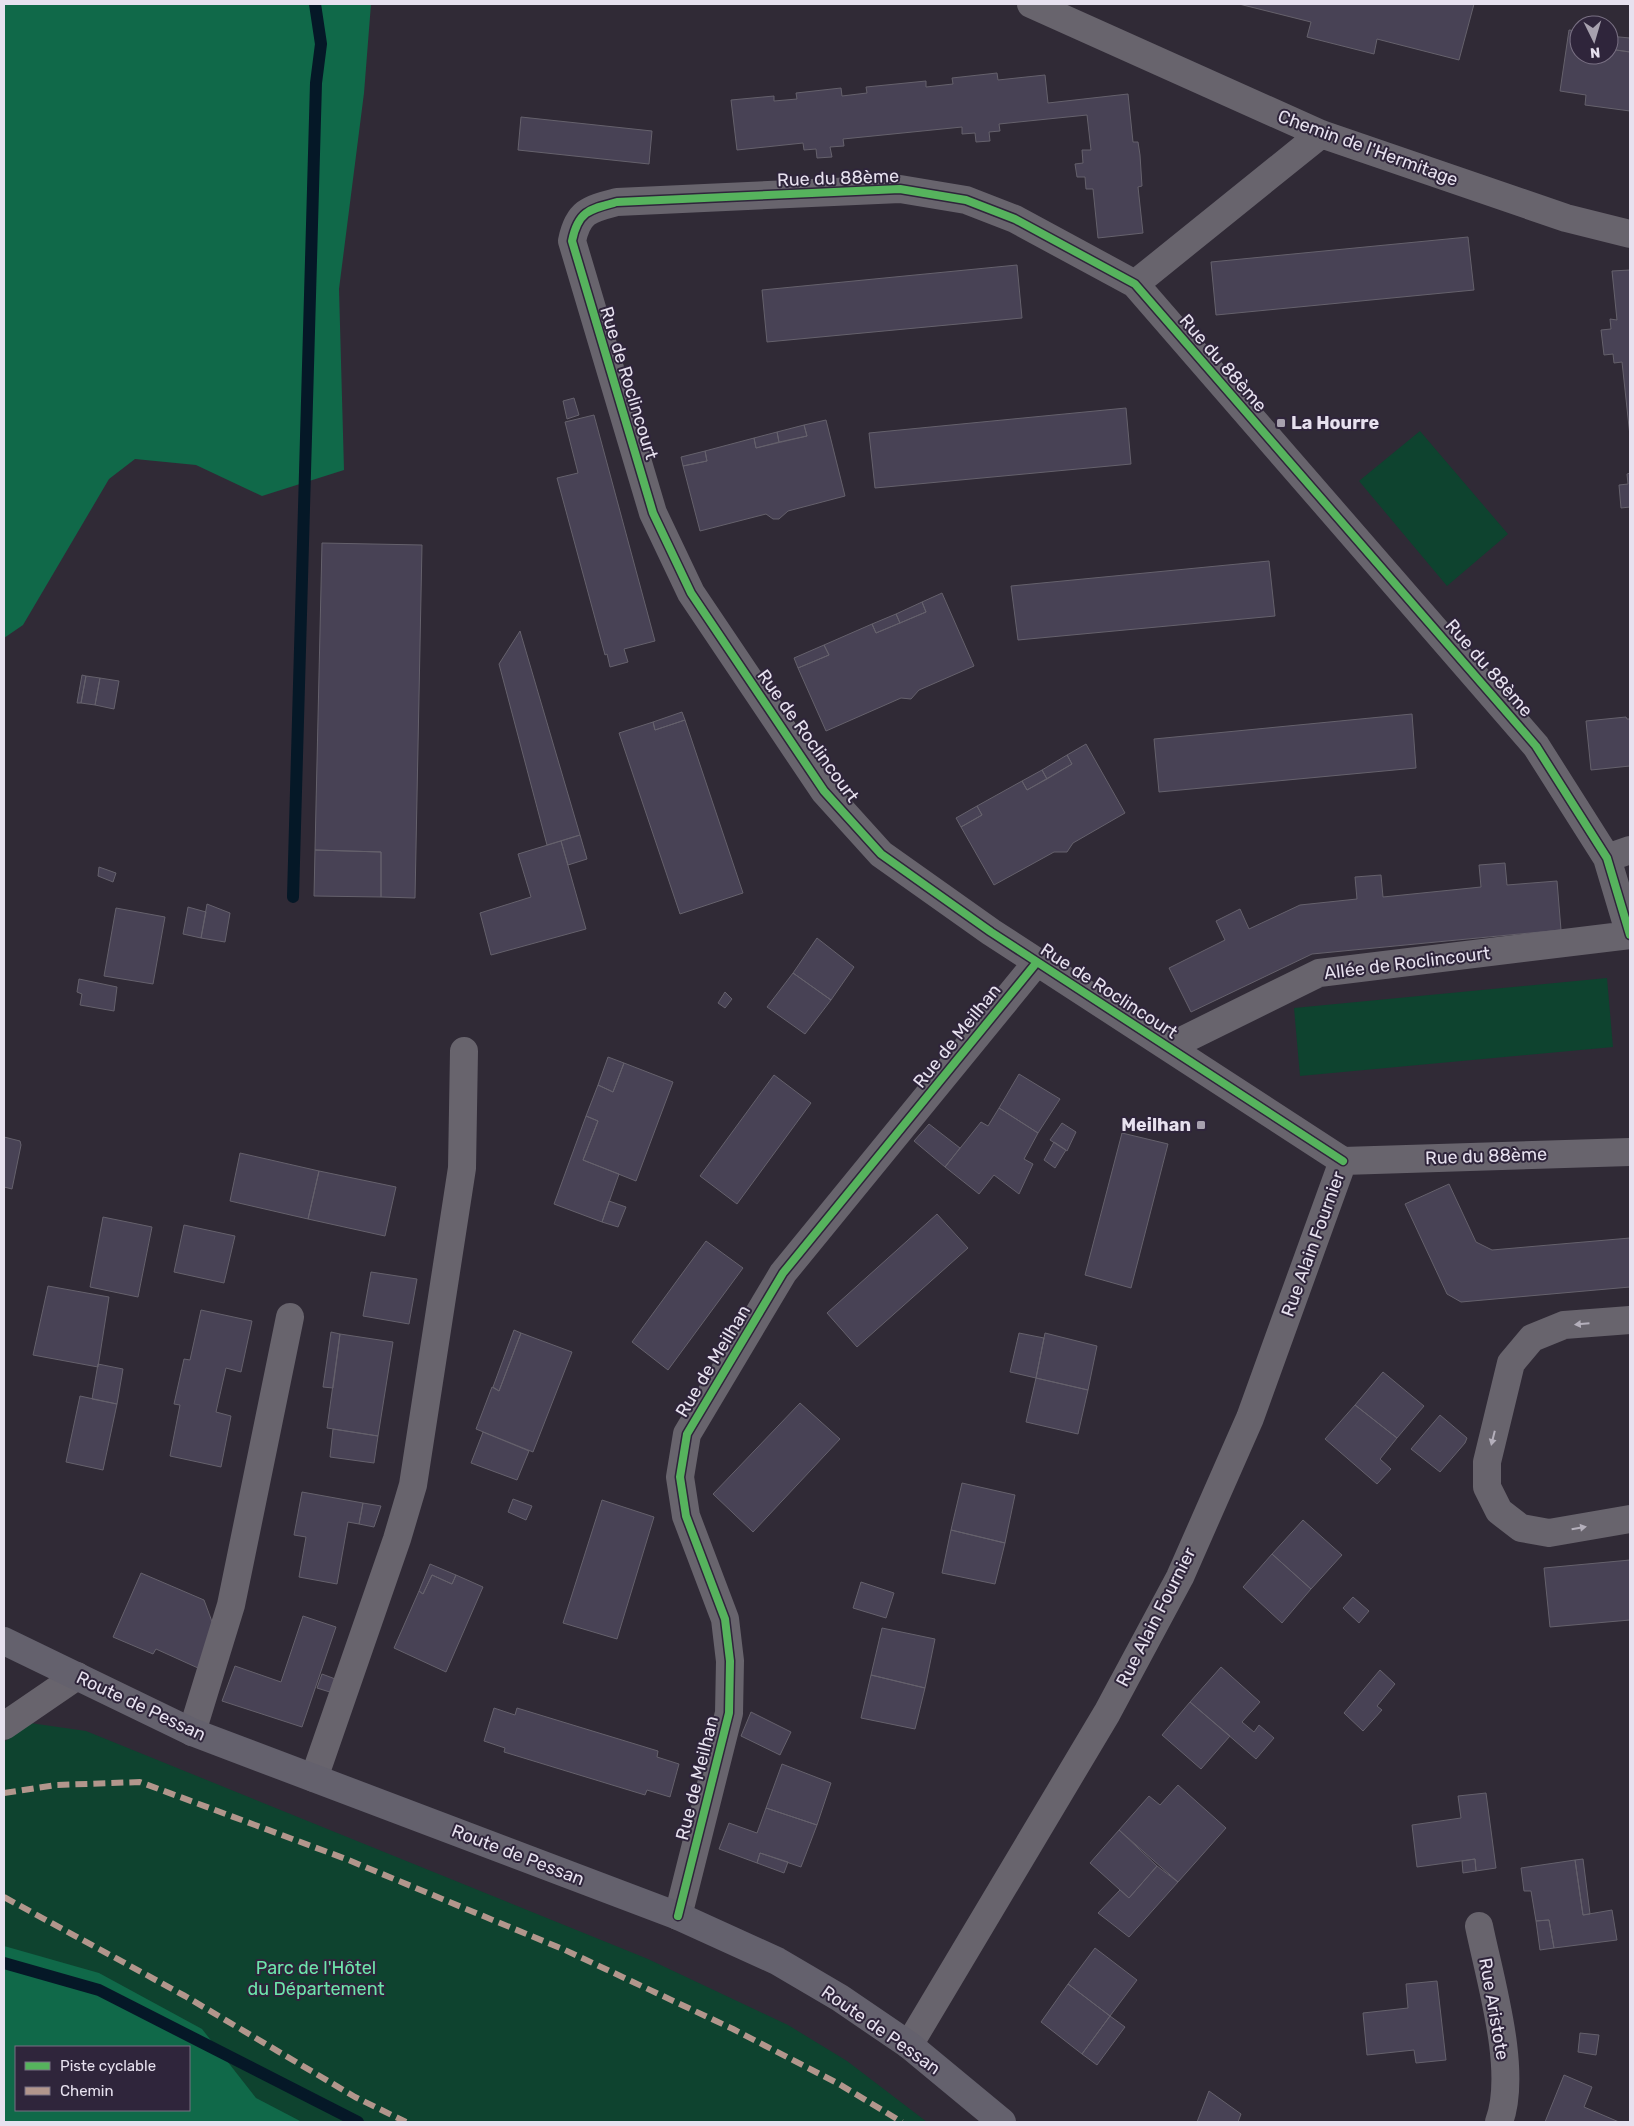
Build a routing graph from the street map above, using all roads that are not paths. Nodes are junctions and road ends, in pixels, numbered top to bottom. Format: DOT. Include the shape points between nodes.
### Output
graph roads {
  1 [pos="1031,4"];
  2 [pos="1321,134"];
  3 [pos="575,226"];
  4 [pos="1630,234"];
  5 [pos="1135,284"];
  6 [pos="1619,854"];
  7 [pos="1630,935"];
  8 [pos="1037,962"];
  9 [pos="1170,1047"];
  10 [pos="464,1051"];
  11 [pos="1630,1152"];
  12 [pos="1342,1160"];
  13 [pos="290,1317"];
  14 [pos="1630,1320"];
  15 [pos="1630,1519"];
  16 [pos="4,1641"];
  17 [pos="77,1676"];
  18 [pos="4,1726"];
  19 [pos="192,1732"];
  20 [pos="314,1778"];
  21 [pos="678,1916"];
  22 [pos="1479,1926"];
  23 [pos="909,2045"];
  24 [pos="1002,2122"];
  25 [pos="1499,2122"];
  1 -- 2 [label="street, Chemin de l'Hermitage"];
  2 -- 4 [label="street, Chemin de l'Hermitage" via="1566,218"];
  2 -- 5 [label="street"];
  3 -- 5 [label="street, Rue du 88ème" via="588,210 616,202 900,189 966,200 1015,219"];
  3 -- 8 [label="street, Rue de Roclincourt" via="572,241 578,264 652,513 691,593 824,791 881,854"];
  5 -- 6 [label="street, Rue du 88ème" via="1536,746"];
  6 -- 7 [label="street, Rue du 88ème"];
  7 -- 9 [label="street, Allée de Roclincourt" via="1319,973"];
  8 -- 9 [label="street, Rue de Roclincourt"];
  8 -- 21 [label="street, Rue de Meilhan" via="783,1273 687,1434 680,1477 686,1516 725,1619 730,1661 730,1713"];
  9 -- 12 [label="street, Rue de Roclincourt"];
  10 -- 20 [label="street" via="462,1168 413,1485"];
  11 -- 12 [label="street, Rue du 88ème"];
  12 -- 23 [label="street, Rue Alain Fournier" via="1250,1418 1180,1577 1107,1713"];
  13 -- 19 [label="street" via="231,1606"];
  14 -- 15 [label="street, one-way" via="1564,1325 1532,1338 1511,1362 1487,1462 1488,1487 1499,1511 1521,1528 1549,1533"];
  16 -- 17 [label="main road, Route de Pessan"];
  17 -- 18 [label="street"];
  17 -- 19 [label="main road, Route de Pessan"];
  19 -- 20 [label="main road, Route de Pessan"];
  20 -- 21 [label="main road, Route de Pessan"];
  21 -- 23 [label="main road, Route de Pessan" via="777,1961 840,1998"];
  22 -- 25 [label="street, Rue Aristote" via="1506,2058 1504,2109"];
  23 -- 24 [label="main road, Route de Pessan"];
}
